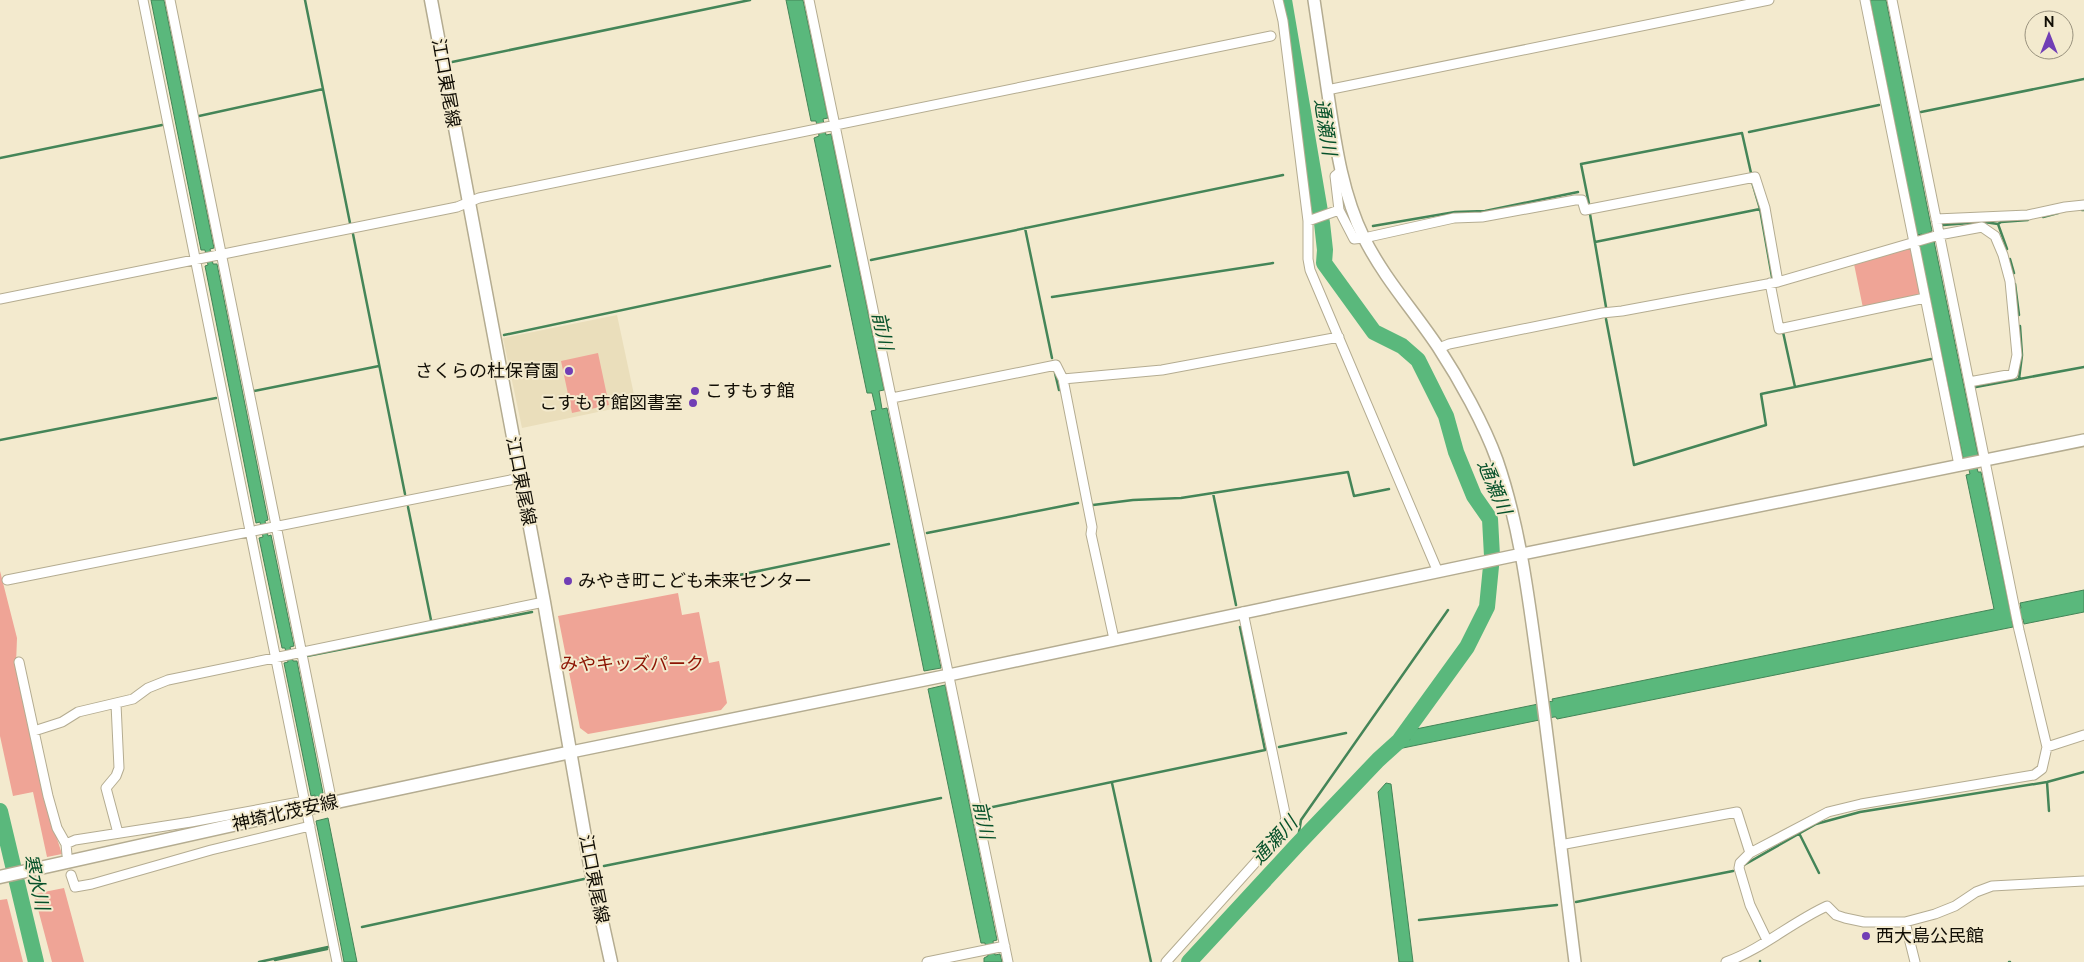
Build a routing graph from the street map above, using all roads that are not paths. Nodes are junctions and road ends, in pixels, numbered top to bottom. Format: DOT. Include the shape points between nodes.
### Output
graph roads {
  1 [pos="143,0"];
  2 [pos="170,0"];
  3 [pos="431,0"];
  4 [pos="809,0"];
  5 [pos="1278,0"];
  6 [pos="1314,0"];
  7 [pos="1768,0"];
  8 [pos="1865,0"];
  9 [pos="1892,0"];
  10 [pos="1271,36"];
  11 [pos="1328,90"];
  12 [pos="835,125"];
  13 [pos="1341,171"];
  14 [pos="468,204"];
  15 [pos="2084,205"];
  16 [pos="1337,210"];
  17 [pos="1936,219"];
  18 [pos="1310,220"];
  19 [pos="1934,236"];
  20 [pos="1364,238"];
  21 [pos="1917,241"];
  22 [pos="213,257"];
  23 [pos="195,260"];
  24 [pos="1774,282"];
  25 [pos="1925,298"];
  26 [pos="0,299"];
  27 [pos="1339,337"];
  28 [pos="1439,348"];
  29 [pos="1062,379"];
  30 [pos="1969,382"];
  31 [pos="892,398"];
  32 [pos="2084,440"];
  33 [pos="1983,460"];
  34 [pos="1960,465"];
  35 [pos="520,478"];
  36 [pos="268,528"];
  37 [pos="250,531"];
  38 [pos="1522,554"];
  39 [pos="1438,572"];
  40 [pos="7,580"];
  41 [pos="544,602"];
  42 [pos="1243,612"];
  43 [pos="1114,639"];
  44 [pos="293,653"];
  45 [pos="276,657"];
  46 [pos="19,662"];
  47 [pos="949,675"];
  48 [pos="116,704"];
  49 [pos="34,731"];
  50 [pos="2084,735"];
  51 [pos="2047,747"];
  52 [pos="571,752"];
  53 [pos="332,802"];
  54 [pos="306,805"];
  55 [pos="310,826"];
  56 [pos="118,834"];
  57 [pos="66,844"];
  58 [pos="1560,846"];
  59 [pos="1750,853"];
  60 [pos="67,855"];
  61 [pos="71,875"];
  62 [pos="0,878"];
  63 [pos="2084,881"];
  64 [pos="1905,922"];
  65 [pos="1767,940"];
  66 [pos="1001,947"];
  67 [pos="337,962"];
  68 [pos="611,962"];
  69 [pos="927,962"];
  70 [pos="1008,962"];
  71 [pos="1166,962"];
  72 [pos="1575,962"];
  73 [pos="1726,962"];
  74 [pos="1915,962"];
  1 -- 23 [label="street"];
  2 -- 22 [label="street"];
  3 -- 14 [label="main road, 江口東尾線"];
  4 -- 12 [label="street"];
  5 -- 18 [label="street"];
  6 -- 11 [label="street"];
  7 -- 11 [label="street"];
  8 -- 21 [label="street"];
  9 -- 17 [label="street"];
  10 -- 12 [label="street"];
  11 -- 13 [label="street"];
  12 -- 14 [label="street" via="479,198"];
  12 -- 31 [label="street"];
  13 -- 16 [label="street" via="1335,176"];
  13 -- 20 [label="street"];
  14 -- 22 [label="street"];
  14 -- 35 [label="main road, 江口東尾線"];
  15 -- 17 [label="street" via="2028,215"];
  16 -- 18 [label="street"];
  16 -- 20 [label="street" via="1354,239"];
  17 -- 19 [label="street"];
  18 -- 27 [label="street" via="1310,270"];
  19 -- 21 [label="street"];
  19 -- 30 [label="street"];
  19 -- 30 [label="street" via="1982,227 1995,236 2010,281 2017,355 2014,374"];
  20 -- 24 [label="street" via="1454,218 1482,217 1575,200 1582,200 1586,210 1755,177 1764,208"];
  20 -- 28 [label="street" via="1382,270"];
  21 -- 24 [label="street"];
  21 -- 25 [label="street"];
  22 -- 23 [label="street"];
  22 -- 36 [label="street"];
  23 -- 26 [label="street"];
  23 -- 37 [label="street"];
  24 -- 25 [label="street" via="1779,328"];
  24 -- 28 [label="street" via="1602,313"];
  25 -- 34 [label="street"];
  27 -- 29 [label="street" via="1162,370"];
  27 -- 39 [label="street"];
  28 -- 38 [label="street" via="1496,458"];
  29 -- 31 [label="street" via="1056,366 1050,366"];
  29 -- 43 [label="street"];
  30 -- 33 [label="street"];
  31 -- 47 [label="street"];
  32 -- 33 [label="street"];
  33 -- 34 [label="street"];
  33 -- 51 [label="street"];
  34 -- 38 [label="street"];
  35 -- 36 [label="street"];
  35 -- 41 [label="main road, 江口東尾線"];
  36 -- 37 [label="street"];
  36 -- 44 [label="street"];
  37 -- 40 [label="street"];
  37 -- 45 [label="street"];
  38 -- 39 [label="street"];
  38 -- 58 [label="street"];
  39 -- 42 [label="street"];
  41 -- 44 [label="street"];
  41 -- 52 [label="main road, 江口東尾線"];
  42 -- 43 [label="street"];
  42 -- 71 [label="street" via="1286,818 1280,835"];
  43 -- 47 [label="street"];
  44 -- 45 [label="street"];
  44 -- 53 [label="street"];
  45 -- 48 [label="street" via="168,680 148,688 133,699"];
  45 -- 54 [label="street"];
  46 -- 49 [label="street"];
  47 -- 52 [label="street"];
  47 -- 66 [label="street"];
  48 -- 49 [label="street" via="78,712 62,722"];
  48 -- 56 [label="street" via="119,768 106,788"];
  49 -- 57 [label="street" via="52,812"];
  50 -- 51 [label="street"];
  51 -- 59 [label="street" via="2042,769 2034,775 1828,812"];
  52 -- 53 [label="main road, 神埼北茂安線"];
  52 -- 68 [label="main road, 江口東尾線" via="591,871"];
  53 -- 54 [label="main road, 神埼北茂安線"];
  54 -- 55 [label="street"];
  54 -- 56 [label="street"];
  54 -- 62 [label="main road, 神埼北茂安線"];
  55 -- 61 [label="street" via="92,884 75,887"];
  55 -- 67 [label="street"];
  56 -- 57 [label="street"];
  57 -- 60 [label="street"];
  58 -- 59 [label="street" via="1737,812"];
  58 -- 72 [label="street"];
  59 -- 65 [label="street" via="1740,862 1739,868 1750,905"];
  63 -- 64 [label="street" via="1992,886 1941,912"];
  64 -- 65 [label="street" via="1864,922 1836,915 1827,906"];
  64 -- 74 [label="street"];
  65 -- 73 [label="street"];
  66 -- 69 [label="street"];
  66 -- 70 [label="street"];
}
